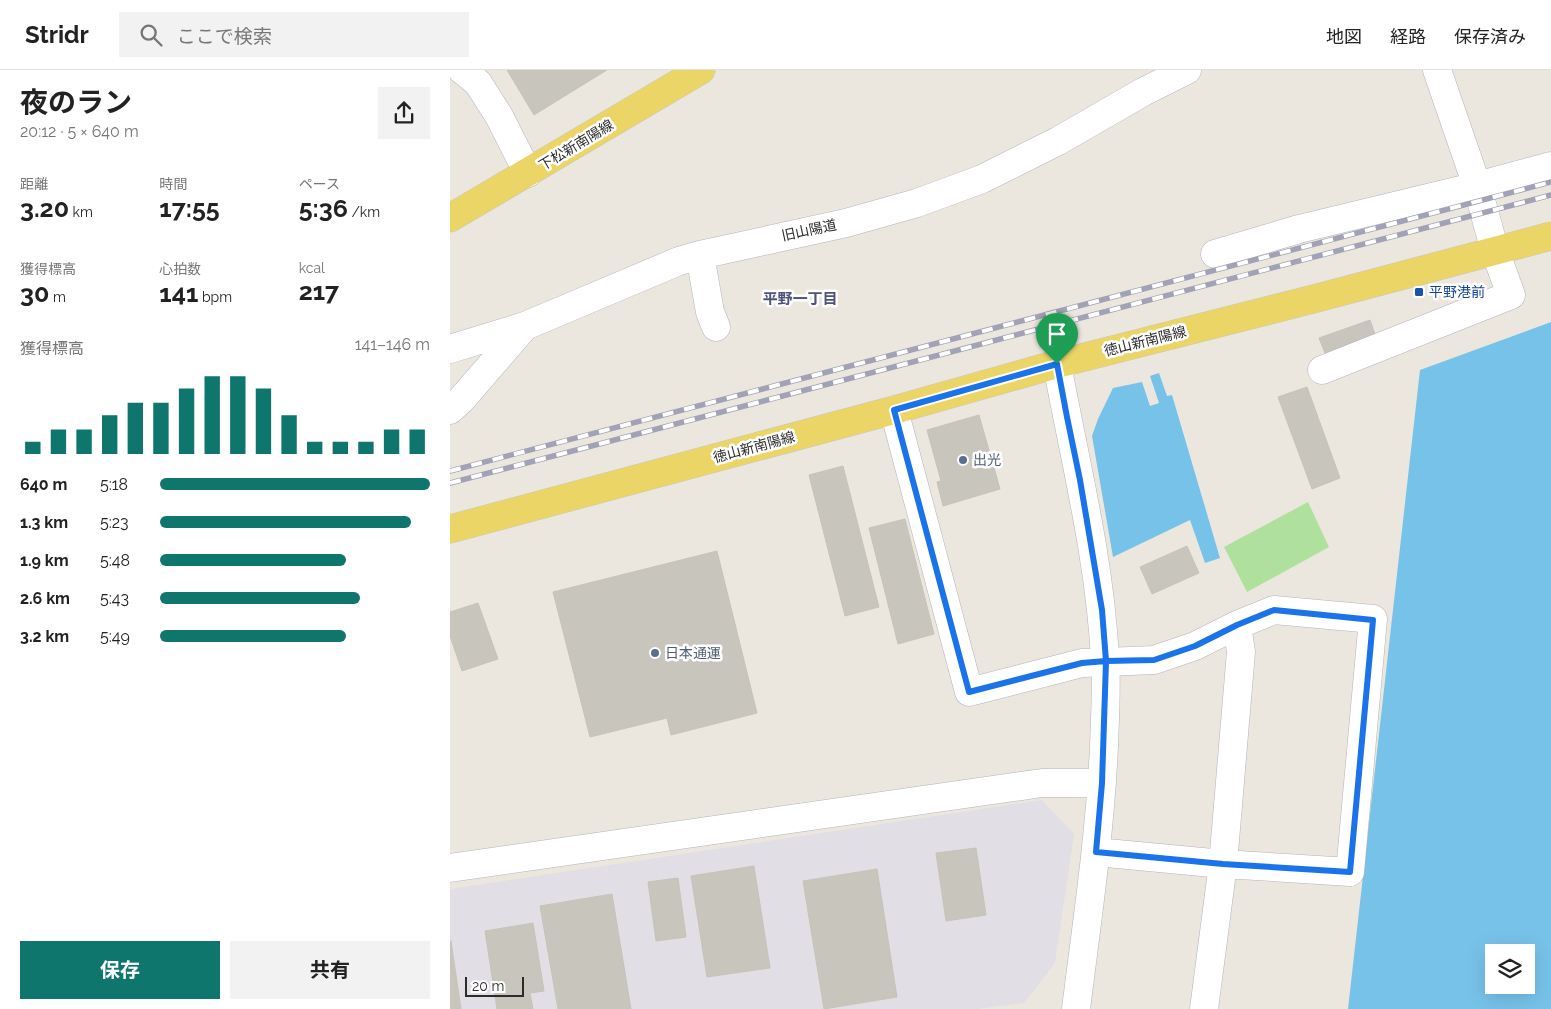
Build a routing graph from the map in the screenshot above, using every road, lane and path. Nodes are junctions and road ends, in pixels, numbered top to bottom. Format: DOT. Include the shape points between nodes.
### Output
graph roads {
  1 [pos="462,70"];
  2 [pos="700,70"];
  3 [pos="1187,70"];
  4 [pos="1437,70"];
  5 [pos="1551,166"];
  6 [pos="528,173"];
  7 [pos="1477,186"];
  8 [pos="450,218"];
  9 [pos="1551,236"];
  10 [pos="1495,251"];
  11 [pos="1215,254"];
  12 [pos="700,255"];
  13 [pos="525,326"];
  14 [pos="716,327"];
  15 [pos="450,349"];
  16 [pos="1057,364"];
  17 [pos="1322,370"];
  18 [pos="450,410"];
  19 [pos="894,410"];
  20 [pos="450,529"];
  21 [pos="1237,625"];
  22 [pos="1106,661"];
  23 [pos="1102,783"];
  24 [pos="1096,852"];
  25 [pos="1223,864"];
  26 [pos="450,868"];
  27 [pos="1076,1009"];
  28 [pos="1204,1009"];
  1 -- 6 [label="street" via="478,83"];
  2 -- 6 [label="main road, 下松新南陽線"];
  3 -- 12 [label="street, 旧山陽道" via="982,179 846,223"];
  4 -- 7 [label="street"];
  5 -- 7 [label="street"];
  6 -- 8 [label="main road, 下松新南陽線"];
  7 -- 10 [label="street"];
  7 -- 11 [label="street" via="1299,229"];
  9 -- 10 [label="main road, 徳山新南陽線"];
  10 -- 16 [label="main road, 徳山新南陽線"];
  10 -- 17 [label="street" via="1511,295"];
  12 -- 13 [label="street, 旧山陽道"];
  12 -- 14 [label="street" via="710,312"];
  13 -- 15 [label="street"];
  13 -- 18 [label="street, 旧山陽道"];
  16 -- 19 [label="main road, 徳山新南陽線"];
  16 -- 22 [label="street" via="1102,610"];
  19 -- 20 [label="main road, 徳山新南陽線"];
  19 -- 22 [label="street" via="969,692 1082,663"];
  21 -- 22 [label="street" via="1195,646 1154,660"];
  21 -- 25 [label="street" via="1241,652"];
  21 -- 25 [label="street" via="1274,610 1373,620 1350,872"];
  22 -- 23 [label="street"];
  23 -- 24 [label="street"];
  23 -- 26 [label="street" via="1042,783"];
  24 -- 25 [label="street"];
  24 -- 27 [label="street"];
  25 -- 28 [label="street"];
}
